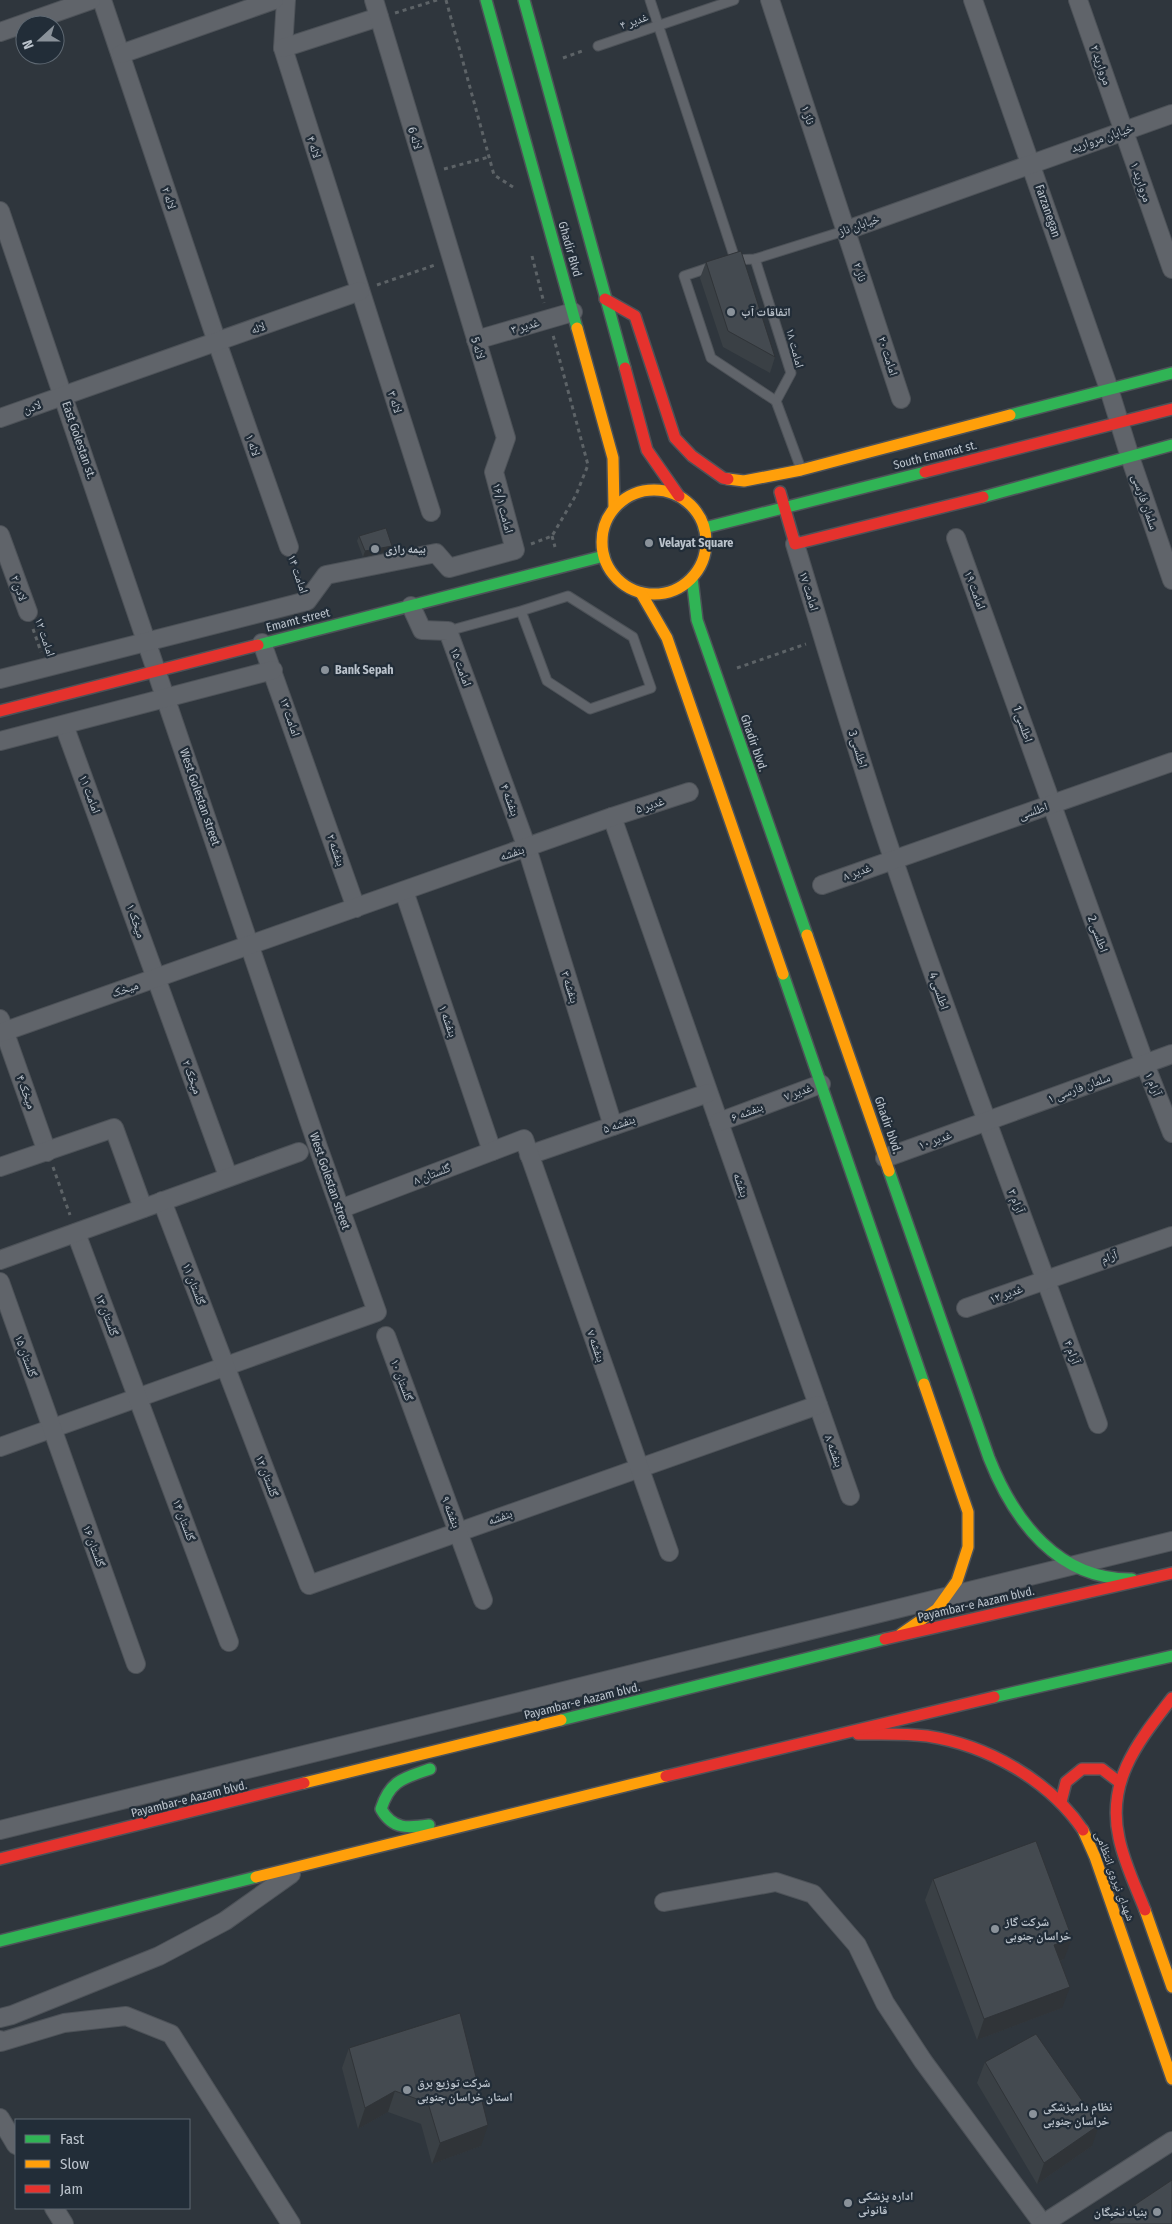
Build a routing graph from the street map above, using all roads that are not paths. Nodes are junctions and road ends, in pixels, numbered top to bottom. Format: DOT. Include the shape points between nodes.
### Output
graph roads {
  1 [pos="91,0"];
  2 [pos="102,0"];
  3 [pos="274,0"];
  4 [pos="286,0"];
  5 [pos="374,0"];
  6 [pos="486,0"];
  7 [pos="524,0"];
  8 [pos="650,0"];
  9 [pos="734,0"];
  10 [pos="770,0"];
  11 [pos="973,0"];
  12 [pos="1078,0"];
  13 [pos="379,17"];
  14 [pos="659,26"];
  15 [pos="0,32"];
  16 [pos="598,46"];
  17 [pos="283,48"];
  18 [pos="121,54"];
  19 [pos="1172,114"];
  20 [pos="1124,131"];
  21 [pos="1032,163"];
  22 [pos="0,210"];
  23 [pos="846,230"];
  24 [pos="451,259"];
  25 [pos="735,259"];
  26 [pos="755,259"];
  27 [pos="1172,269"];
  28 [pos="360,292"];
  29 [pos="605,299"];
  30 [pos="574,312"];
  31 [pos="874,314"];
  32 [pos="476,340"];
  33 [pos="217,342"];
  34 [pos="1172,373"];
  35 [pos="1110,389"];
  36 [pos="64,396"];
  37 [pos="902,398"];
  38 [pos="776,400"];
  39 [pos="1172,409"];
  40 [pos="0,418"];
  41 [pos="1120,423"];
  42 [pos="506,438"];
  43 [pos="1172,445"];
  44 [pos="1130,457"];
  45 [pos="801,470"];
  46 [pos="776,475"];
  47 [pos="679,496"];
  48 [pos="784,507"];
  49 [pos="614,508"];
  50 [pos="431,512"];
  51 [pos="704,528"];
  52 [pos="0,535"];
  53 [pos="956,538"];
  54 [pos="795,544"];
  55 [pos="289,547"];
  56 [pos="604,556"];
  57 [pos="692,578"];
  58 [pos="1172,580"];
  59 [pos="641,593"];
  60 [pos="308,602"];
  61 [pos="411,606"];
  62 [pos="521,611"];
  63 [pos="28,612"];
  64 [pos="317,630"];
  65 [pos="448,631"];
  66 [pos="823,638"];
  67 [pos="147,642"];
  68 [pos="262,643"];
  69 [pos="994,643"];
  70 [pos="157,670"];
  71 [pos="273,670"];
  72 [pos="0,679"];
  73 [pos="166,697"];
  74 [pos="0,711"];
  75 [pos="64,725"];
  76 [pos="0,741"];
  77 [pos="492,752"];
  78 [pos="1172,762"];
  79 [pos="689,792"];
  80 [pos="316,793"];
  81 [pos="1052,805"];
  82 [pos="612,817"];
  83 [pos="527,848"];
  84 [pos="893,860"];
  85 [pos="116,864"];
  86 [pos="822,885"];
  87 [pos="404,891"];
  88 [pos="356,908"];
  89 [pos="250,945"];
  90 [pos="156,978"];
  91 [pos="2,1028"];
  92 [pos="1172,1054"];
  93 [pos="1145,1064"];
  94 [pos="821,1084"];
  95 [pos="708,1093"];
  96 [pos="774,1101"];
  97 [pos="719,1122"];
  98 [pos="986,1122"];
  99 [pos="612,1126"];
  100 [pos="1172,1133"];
  101 [pos="526,1147"];
  102 [pos="492,1151"];
  103 [pos="47,1152"];
  104 [pos="299,1152"];
  105 [pos="885,1158"];
  106 [pos="0,1167"];
  107 [pos="228,1176"];
  108 [pos="162,1201"];
  109 [pos="143,1208"];
  110 [pos="340,1209"];
  111 [pos="76,1232"];
  112 [pos="1172,1236"];
  113 [pos="0,1260"];
  114 [pos="1046,1279"];
  115 [pos="0,1282"];
  116 [pos="966,1308"];
  117 [pos="386,1336"];
  118 [pos="226,1366"];
  119 [pos="139,1398"];
  120 [pos="818,1405"];
  121 [pos="1098,1424"];
  122 [pos="418,1425"];
  123 [pos="52,1429"];
  124 [pos="0,1448"];
  125 [pos="639,1468"];
  126 [pos="994,1468"];
  127 [pos="958,1483"];
  128 [pos="988,1487"];
  129 [pos="976,1492"];
  130 [pos="850,1496"];
  131 [pos="459,1532"];
  132 [pos="1172,1541"];
  133 [pos="669,1552"];
  134 [pos="1074,1565"];
  135 [pos="1168,1574"];
  136 [pos="309,1585"];
  137 [pos="946,1597"];
  138 [pos="483,1600"];
  139 [pos="898,1636"];
  140 [pos="229,1642"];
  141 [pos="1172,1656"];
  142 [pos="136,1664"];
  143 [pos="1172,1698"];
  144 [pos="570,1719"];
  145 [pos="838,1733"];
  146 [pos="469,1755"];
  147 [pos="442,1765"];
  148 [pos="1119,1782"];
  149 [pos="1061,1802"];
  150 [pos="484,1820"];
  151 [pos="0,1830"];
  152 [pos="0,1859"];
  153 [pos="304,1864"];
  154 [pos="664,1902"];
  155 [pos="0,1941"];
  156 [pos="1172,1987"];
  157 [pos="0,2018"];
  158 [pos="0,2040"];
  159 [pos="1172,2079"];
  160 [pos="0,2118"];
  161 [pos="1172,2141"];
  162 [pos="15,2143"];
  163 [pos="55,2209"];
  164 [pos="64,2224"];
  165 [pos="291,2224"];
  166 [pos="1043,2224"];
  1 -- 15 [label="street"];
  2 -- 18 [label="street, لاله ۲"];
  3 -- 18 [label="street"];
  4 -- 17 [label="street, لاله ۴"];
  5 -- 13 [label="street, لاله 6"];
  6 -- 30 [label="main road, Ghadir Blvd"];
  7 -- 29 [label="main road, Ghadir Blvd"];
  8 -- 14 [label="lane"];
  9 -- 14 [label="lane, غدیر ۴"];
  10 -- 23 [label="street, ناز ۱"];
  11 -- 21 [label="street, Farzanegan"];
  12 -- 20 [label="street, مروارید ۲"];
  13 -- 17 [label="street"];
  13 -- 24 [label="street, لاله 6"];
  14 -- 16 [label="lane, غدیر ۴"];
  14 -- 25 [label="lane"];
  17 -- 28 [label="street, لاله ۴"];
  18 -- 33 [label="street, لاله ۲"];
  19 -- 20 [label="street, خیابان مروارید"];
  20 -- 21 [label="street, خیابان مروارید"];
  20 -- 27 [label="street, مروارید ۱"];
  21 -- 23 [label="street, خیابان ناز"];
  21 -- 35 [label="street, Farzanegan"];
  22 -- 36 [label="street, East Golestan st."];
  23 -- 26 [label="lane, خیابان ناز"];
  23 -- 31 [label="street, ناز ۲"];
  24 -- 32 [label="street, لاله 5"];
  25 -- 26 [label="lane, خیابان ناز"];
  25 -- 38 [label="lane, خیابان ناز" via="684,276 711,358"];
  26 -- 38 [label="lane, امامت ۱۸" via="792,373"];
  28 -- 33 [label="street, لاله"];
  28 -- 50 [label="street, لاله ۳"];
  29 -- 46 [label="main road" via="635,316 672,431 692,456 723,478 744,481"];
  29 -- 47 [label="main road, Ghadir Blvd" via="647,450"];
  30 -- 32 [label="street, غدیر ۳"];
  30 -- 49 [label="main road, Ghadir Blvd" via="613,458"];
  31 -- 37 [label="street, امامت ۲۰"];
  32 -- 42 [label="street, لاله 5"];
  33 -- 36 [label="street, لاله"];
  33 -- 55 [label="street, لاله ۱"];
  34 -- 35 [label="main road"];
  35 -- 41 [label="street, Farzanegan"];
  35 -- 45 [label="main road"];
  36 -- 40 [label="street, لادن"];
  36 -- 67 [label="street, East Golestan st."];
  38 -- 45 [label="lane"];
  39 -- 41 [label="main road, South Emamat st."];
  41 -- 44 [label="street, سلمان فارسی"];
  41 -- 48 [label="main road, South Emamat st."];
  42 -- 60 [label="street, امامت ۱۶/۱" via="494,472 515,550 449,568 436,553 326,575"];
  43 -- 44 [label="main road"];
  44 -- 54 [label="main road"];
  44 -- 58 [label="street, سلمان فارسی"];
  45 -- 46 [label="main road"];
  46 -- 48 [label="main road"];
  47 -- 49 [label="main road" via="660,490 639,492"];
  47 -- 51 [label="main road" via="699,515"];
  48 -- 51 [label="main road, South Emamat st."];
  48 -- 54 [label="main road"];
  49 -- 56 [label="main road" via="603,529"];
  51 -- 57 [label="main road" via="705,555"];
  52 -- 63 [label="street, لادن ۲"];
  53 -- 69 [label="street, امامت ۱۹"];
  54 -- 66 [label="street, امامت ۱۷"];
  56 -- 59 [label="main road" via="618,580"];
  56 -- 61 [label="main road, Emamt street"];
  57 -- 59 [label="main road" via="668,592"];
  57 -- 105 [label="main road, Ghadir blvd." via="697,620"];
  59 -- 94 [label="main road" via="667,638"];
  60 -- 64 [label="street, امامت ۱۴"];
  60 -- 67 [label="street"];
  61 -- 64 [label="main road, Emamt street"];
  61 -- 65 [label="street, امامت ۱۵" via="422,630"];
  62 -- 62 [label="lane" via="547,681 590,709 651,688 633,638 568,596"];
  62 -- 65 [label="lane"];
  64 -- 68 [label="main road, Emamt street"];
  65 -- 77 [label="street, امامت ۱۵"];
  66 -- 84 [label="street, اطلسی 3"];
  67 -- 70 [label="street, East Golestan st."];
  67 -- 72 [label="street"];
  68 -- 70 [label="main road, Emamt street"];
  68 -- 71 [label="street, امامت ۱۳"];
  69 -- 81 [label="street, اطلسی 1"];
  70 -- 73 [label="street, West Golestan street"];
  70 -- 74 [label="main road, Emamt street"];
  71 -- 73 [label="street"];
  71 -- 80 [label="street, امامت ۱۳"];
  73 -- 75 [label="street"];
  73 -- 89 [label="street, West Golestan street"];
  75 -- 76 [label="street"];
  75 -- 85 [label="street, امامت ۱۱"];
  77 -- 83 [label="street, بنفشه ۴"];
  78 -- 81 [label="street, اطلسی"];
  79 -- 82 [label="street, غدیر ۵"];
  80 -- 88 [label="street, بنفشه ۲"];
  81 -- 84 [label="street, اطلسی"];
  81 -- 93 [label="street, اطلسی 2"];
  82 -- 83 [label="street, بنفشه"];
  82 -- 95 [label="street, بنفشه"];
  83 -- 87 [label="street, بنفشه"];
  83 -- 99 [label="street, بنفشه ۳"];
  84 -- 86 [label="street, غدیر ۸"];
  84 -- 98 [label="street, اطلسی 4"];
  85 -- 90 [label="street, میخک ۱"];
  87 -- 88 [label="street, بنفشه"];
  87 -- 102 [label="street, بنفشه ۱"];
  88 -- 89 [label="street, بنفشه"];
  89 -- 90 [label="street, میخک"];
  89 -- 110 [label="street, West Golestan street"];
  90 -- 91 [label="street, میخک"];
  90 -- 107 [label="street, میخک ۲"];
  91 -- 103 [label="street, میخک ۴"];
  92 -- 93 [label="street, سلمان فارسی ۱"];
  93 -- 98 [label="street, سلمان فارسی ۱"];
  93 -- 100 [label="street, آرام ۱"];
  94 -- 96 [label="street, غدیر ۷"];
  94 -- 127 [label="main road"];
  95 -- 97 [label="street, بنفشه"];
  95 -- 99 [label="street, بنفشه ۵"];
  96 -- 97 [label="street, بنفشه ۶"];
  97 -- 120 [label="street, بنفشه"];
  98 -- 105 [label="street, غدیر ۱۰"];
  98 -- 114 [label="street, آرام ۳"];
  99 -- 101 [label="street, بنفشه ۵"];
  101 -- 102 [label="street, گلستان ۸"];
  101 -- 125 [label="street, بنفشه ۷"];
  102 -- 110 [label="street, گلستان ۸"];
  103 -- 106 [label="street"];
  103 -- 109 [label="street" via="114,1128"];
  104 -- 107 [label="street"];
  105 -- 126 [label="main road, Ghadir blvd."];
  107 -- 108 [label="street"];
  108 -- 109 [label="street"];
  108 -- 118 [label="street, گلستان ۱۱"];
  109 -- 111 [label="street"];
  110 -- 118 [label="street, West Golestan street" via="377,1312"];
  111 -- 113 [label="street"];
  111 -- 119 [label="street, گلستان ۱۳"];
  112 -- 114 [label="street, آرام"];
  114 -- 116 [label="street, غدیر ۱۲"];
  114 -- 121 [label="street, آرام ۴"];
  115 -- 123 [label="street, گلستان ۱۵"];
  117 -- 122 [label="street, گلستان ۱۰"];
  118 -- 119 [label="street, West Golestan street"];
  118 -- 136 [label="street, گلستان ۱۲"];
  119 -- 123 [label="street, West Golestan street"];
  119 -- 140 [label="street, گلستان ۱۴"];
  120 -- 125 [label="street, بنفشه"];
  120 -- 130 [label="street, بنفشه ۸"];
  122 -- 131 [label="street, بنفشه ۹"];
  123 -- 124 [label="street, West Golestan street"];
  123 -- 142 [label="street, گلستان ۱۶"];
  125 -- 131 [label="street, بنفشه"];
  125 -- 133 [label="street, بنفشه ۷"];
  126 -- 128 [label="main road"];
  126 -- 134 [label="main road, Ghadir blvd." via="1011,1504 1030,1531 1051,1553"];
  127 -- 129 [label="main road"];
  127 -- 137 [label="main road" via="968,1512 968,1548 957,1581"];
  131 -- 136 [label="street, بنفشه"];
  131 -- 138 [label="street, بنفشه ۹"];
  132 -- 134 [label="street"];
  134 -- 135 [label="main road, Ghadir blvd." via="1117,1581"];
  134 -- 137 [label="street"];
  135 -- 139 [label="main road, Payambar-e Aazam blvd."];
  137 -- 139 [label="main road" via="938,1609"];
  137 -- 151 [label="street"];
  139 -- 144 [label="main road, Payambar-e Aazam blvd."];
  141 -- 145 [label="main road"];
  143 -- 148 [label="main road, شهدای نیروی انتظامی" via="1138,1741"];
  144 -- 146 [label="main road"];
  144 -- 152 [label="main road, Payambar-e Aazam blvd."];
  145 -- 149 [label="main road, شهدای نیروی انتظامی" via="928,1736 975,1747 1016,1768"];
  145 -- 150 [label="main road"];
  147 -- 150 [label="main road" via="396,1781 385,1795 381,1809 388,1820 407,1828"];
  148 -- 149 [label="main road" via="1102,1769 1082,1769 1066,1782"];
  148 -- 156 [label="main road, شهدای نیروی انتظامی" via="1115,1808 1119,1839"];
  149 -- 159 [label="main road, شهدای نیروی انتظامی" via="1083,1828 1095,1857"];
  150 -- 153 [label="main road"];
  153 -- 155 [label="main road"];
  153 -- 157 [label="street" via="225,1921 159,1956"];
  154 -- 166 [label="street" via="776,1882 813,1894 857,1945 885,2003 923,2061"];
  158 -- 165 [label="street" via="64,2023 126,2016 171,2034"];
  160 -- 162 [label="street"];
  161 -- 166 [label="street"];
  163 -- 164 [label="street"];
}
